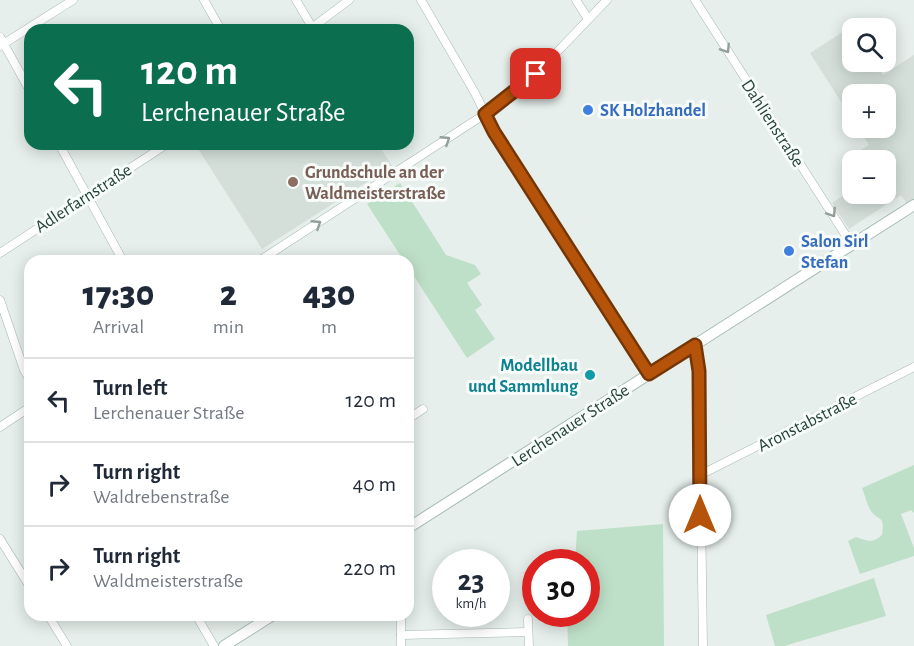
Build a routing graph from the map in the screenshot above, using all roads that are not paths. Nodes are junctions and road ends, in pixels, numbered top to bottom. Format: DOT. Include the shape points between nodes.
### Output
graph roads {
  1 [pos="73,0"];
  2 [pos="204,0"];
  3 [pos="296,0"];
  4 [pos="349,0"];
  5 [pos="421,0"];
  6 [pos="576,0"];
  7 [pos="607,0"];
  8 [pos="695,0"];
  9 [pos="588,19"];
  10 [pos="32,24"];
  11 [pos="218,24"];
  12 [pos="308,24"];
  13 [pos="316,24"];
  14 [pos="24,29"];
  15 [pos="2,42"];
  16 [pos="24,80"];
  17 [pos="485,114"];
  18 [pos="62,150"];
  19 [pos="158,150"];
  20 [pos="87,196"];
  21 [pos="914,205"];
  22 [pos="852,245"];
  23 [pos="0,253"];
  24 [pos="120,255"];
  25 [pos="274,255"];
  26 [pos="0,300"];
  27 [pos="695,345"];
  28 [pos="914,367"];
  29 [pos="24,370"];
  30 [pos="649,374"];
  31 [pos="423,409"];
  32 [pos="24,411"];
  33 [pos="414,415"];
  34 [pos="0,427"];
  35 [pos="700,475"];
  36 [pos="414,524"];
  37 [pos="0,539"];
  38 [pos="24,577"];
  39 [pos="52,621"];
  40 [pos="200,621"];
  41 [pos="264,621"];
  42 [pos="400,621"];
  43 [pos="528,627"];
  44 [pos="528,632"];
  45 [pos="401,635"];
  46 [pos="68,646"];
  47 [pos="214,646"];
  48 [pos="224,646"];
  49 [pos="401,646"];
  50 [pos="529,646"];
  51 [pos="703,646"];
  1 -- 10 [label="street"];
  2 -- 11 [label="street"];
  3 -- 12 [label="street"];
  4 -- 13 [label="street"];
  5 -- 17 [label="street"];
  6 -- 9 [label="street"];
  7 -- 9 [label="street"];
  8 -- 22 [label="street, Dahlienstraße, one-way"];
  9 -- 17 [label="street" via="536,74"];
  14 -- 15 [label="street"];
  15 -- 16 [label="street"];
  25 -- 17 [label="street, one-way"];
  17 -- 30 [label="street"];
  18 -- 20 [label="street"];
  19 -- 20 [label="street, Adlerfarnstraße"];
  20 -- 23 [label="street, Adlerfarnstraße"];
  20 -- 24 [label="street"];
  21 -- 22 [label="main road, Lerchenauer Straße"];
  22 -- 27 [label="main road, Lerchenauer Straße"];
  26 -- 29 [label="street"];
  27 -- 30 [label="main road, Lerchenauer Straße"];
  27 -- 35 [label="street"];
  28 -- 35 [label="street, Aronstabstraße"];
  30 -- 36 [label="main road, Lerchenauer Straße"];
  31 -- 33 [label="street"];
  32 -- 34 [label="street"];
  35 -- 51 [label="street"];
  37 -- 38 [label="street"];
  39 -- 46 [label="street"];
  40 -- 47 [label="street"];
  41 -- 48 [label="main road"];
  42 -- 45 [label="street"];
  43 -- 44 [label="street"];
  44 -- 45 [label="street"];
  44 -- 50 [label="street"];
  45 -- 49 [label="street"];
}
